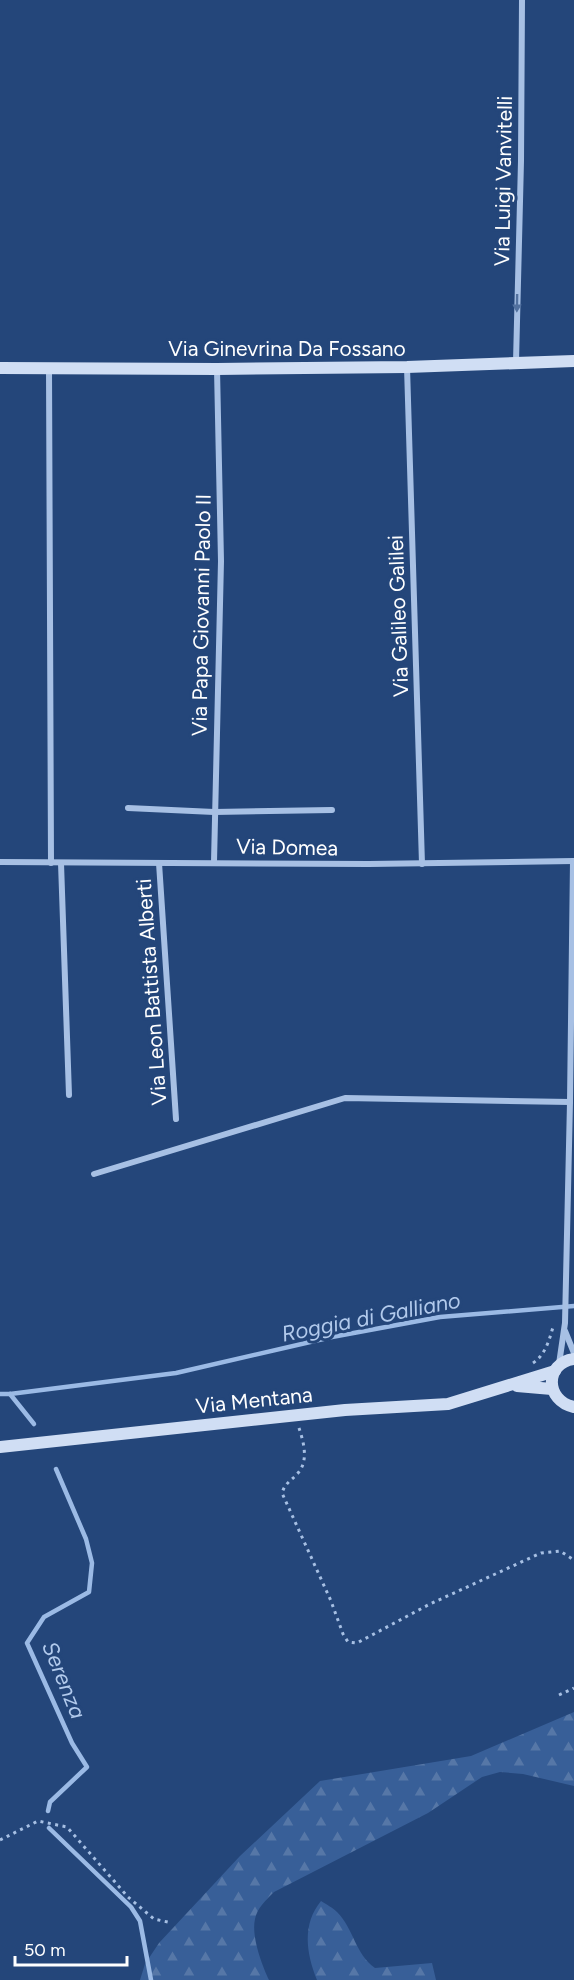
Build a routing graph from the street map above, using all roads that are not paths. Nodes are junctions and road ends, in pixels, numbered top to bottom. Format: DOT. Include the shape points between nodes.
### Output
graph roads {
  1 [pos="522,0"];
  2 [pos="574,361"];
  3 [pos="516,362"];
  4 [pos="407,367"];
  5 [pos="0,368"];
  6 [pos="49,368"];
  7 [pos="217,369"];
  8 [pos="128,808"];
  9 [pos="332,810"];
  10 [pos="214,812"];
  11 [pos="574,861"];
  12 [pos="0,862"];
  13 [pos="214,862"];
  14 [pos="51,863"];
  15 [pos="62,863"];
  16 [pos="159,863"];
  17 [pos="422,864"];
  18 [pos="69,1095"];
  19 [pos="570,1102"];
  20 [pos="176,1119"];
  21 [pos="94,1174"];
  22 [pos="565,1327"];
  23 [pos="574,1353"];
  24 [pos="574,1359"];
  25 [pos="557,1368"];
  26 [pos="510,1386"];
  27 [pos="552,1389"];
  28 [pos="574,1407"];
  29 [pos="0,1447"];
  1 -- 3 [label="street, Via Luigi Vanvitelli, one-way"];
  2 -- 3 [label="street, Via Ginevrina Da Fossano"];
  3 -- 4 [label="street, Via Ginevrina Da Fossano"];
  4 -- 7 [label="street, Via Ginevrina Da Fossano"];
  4 -- 17 [label="street, Via Galileo Galilei"];
  5 -- 6 [label="street, Via Ginevrina Da Fossano"];
  6 -- 7 [label="street, Via Ginevrina Da Fossano"];
  6 -- 14 [label="street"];
  7 -- 10 [label="street, Via Papa Giovanni Paolo II" via="221,561"];
  8 -- 10 [label="street"];
  9 -- 10 [label="street"];
  10 -- 13 [label="street, Via Papa Giovanni Paolo II"];
  11 -- 17 [label="street, Via Domea"];
  11 -- 19 [label="street"];
  12 -- 14 [label="street, Via Domea"];
  13 -- 16 [label="street, Via Domea"];
  13 -- 17 [label="street, Via Domea"];
  14 -- 15 [label="street, Via Domea"];
  15 -- 16 [label="street, Via Domea"];
  15 -- 18 [label="street"];
  16 -- 20 [label="street, Via Leon Battista Alberti"];
  19 -- 21 [label="street" via="345,1098"];
  19 -- 22 [label="street"];
  22 -- 23 [label="street"];
  22 -- 25 [label="street"];
  24 -- 25 [label="street, Via Mentana"];
  25 -- 26 [label="street, Via Mentana"];
  25 -- 27 [label="street" via="552,1376"];
  26 -- 27 [label="street, Via Mentana"];
  26 -- 29 [label="street, Via Mentana" via="448,1404 345,1410"];
  27 -- 28 [label="street" via="560,1401"];
}
